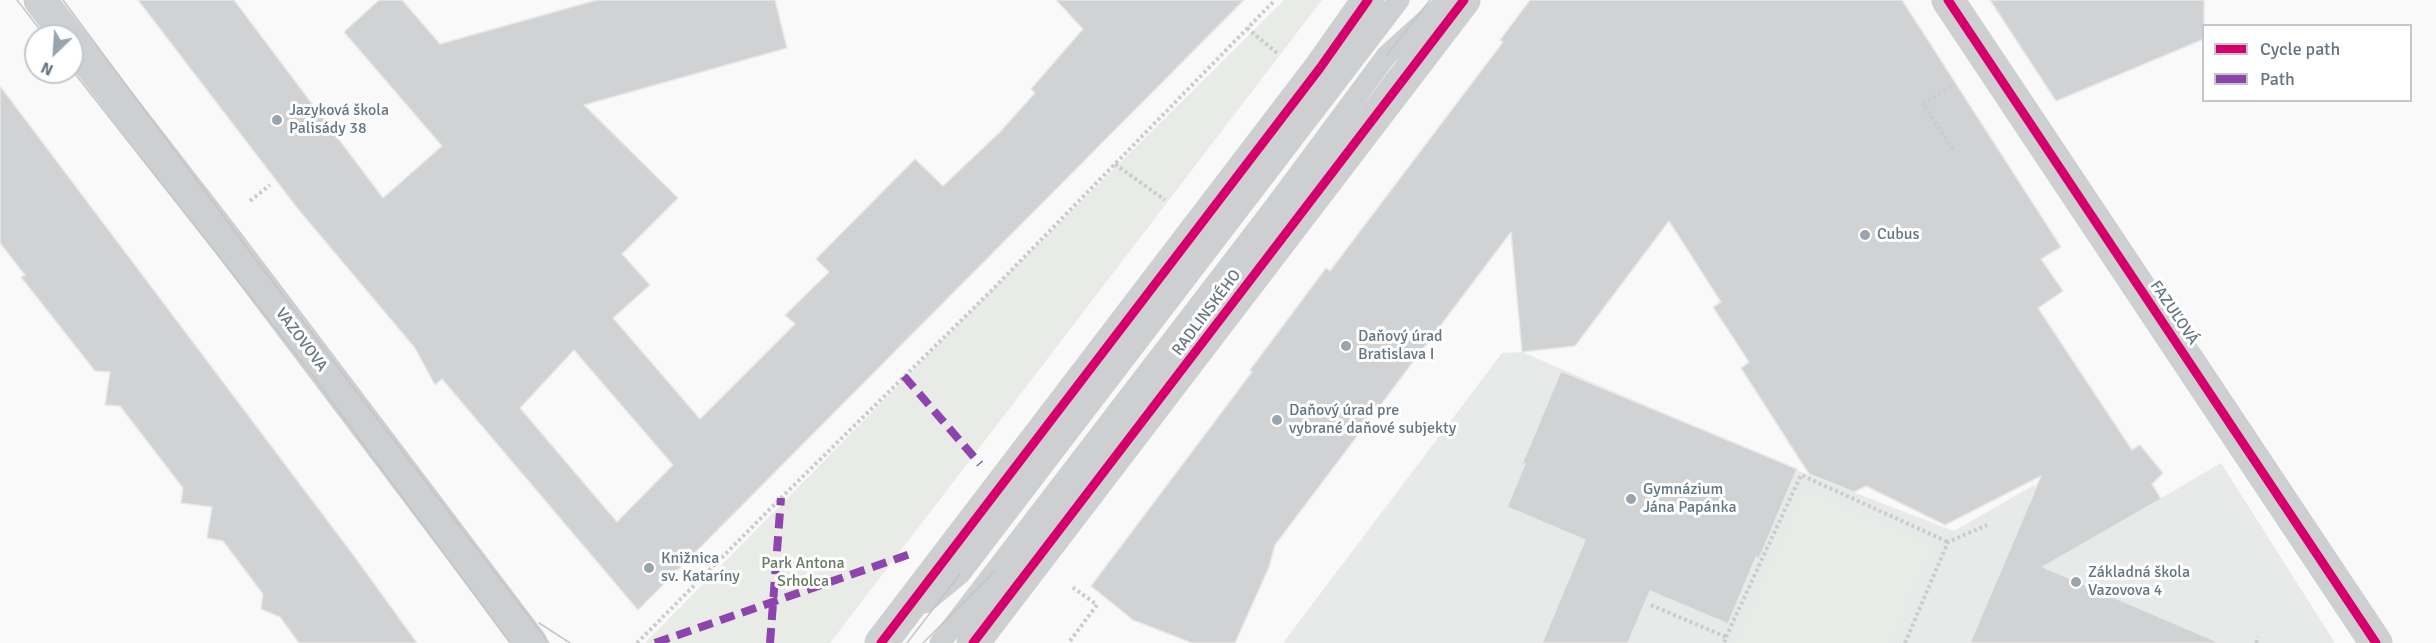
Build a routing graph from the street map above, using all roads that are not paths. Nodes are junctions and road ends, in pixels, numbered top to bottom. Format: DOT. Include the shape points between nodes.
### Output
graph roads {
  1 [pos="40,0"];
  2 [pos="1368,0"];
  3 [pos="1399,0"];
  4 [pos="1448,0"];
  5 [pos="1464,0"];
  6 [pos="1948,0"];
  7 [pos="59,24"];
  8 [pos="84,56"];
  9 [pos="886,636"];
  10 [pos="531,642"];
  11 [pos="940,643"];
  12 [pos="973,643"];
  13 [pos="2376,643"];
  1 -- 7 [label="street"];
  2 -- 9 [label="street"];
  3 -- 9 [label="lane" via="960,574"];
  4 -- 11 [label="lane" via="1387,55"];
  5 -- 12 [label="street, RADLINSKÉHO"];
  6 -- 13 [label="street, FAZUĽOVÁ"];
  8 -- 10 [label="street, VAZOVOVA"];
}
